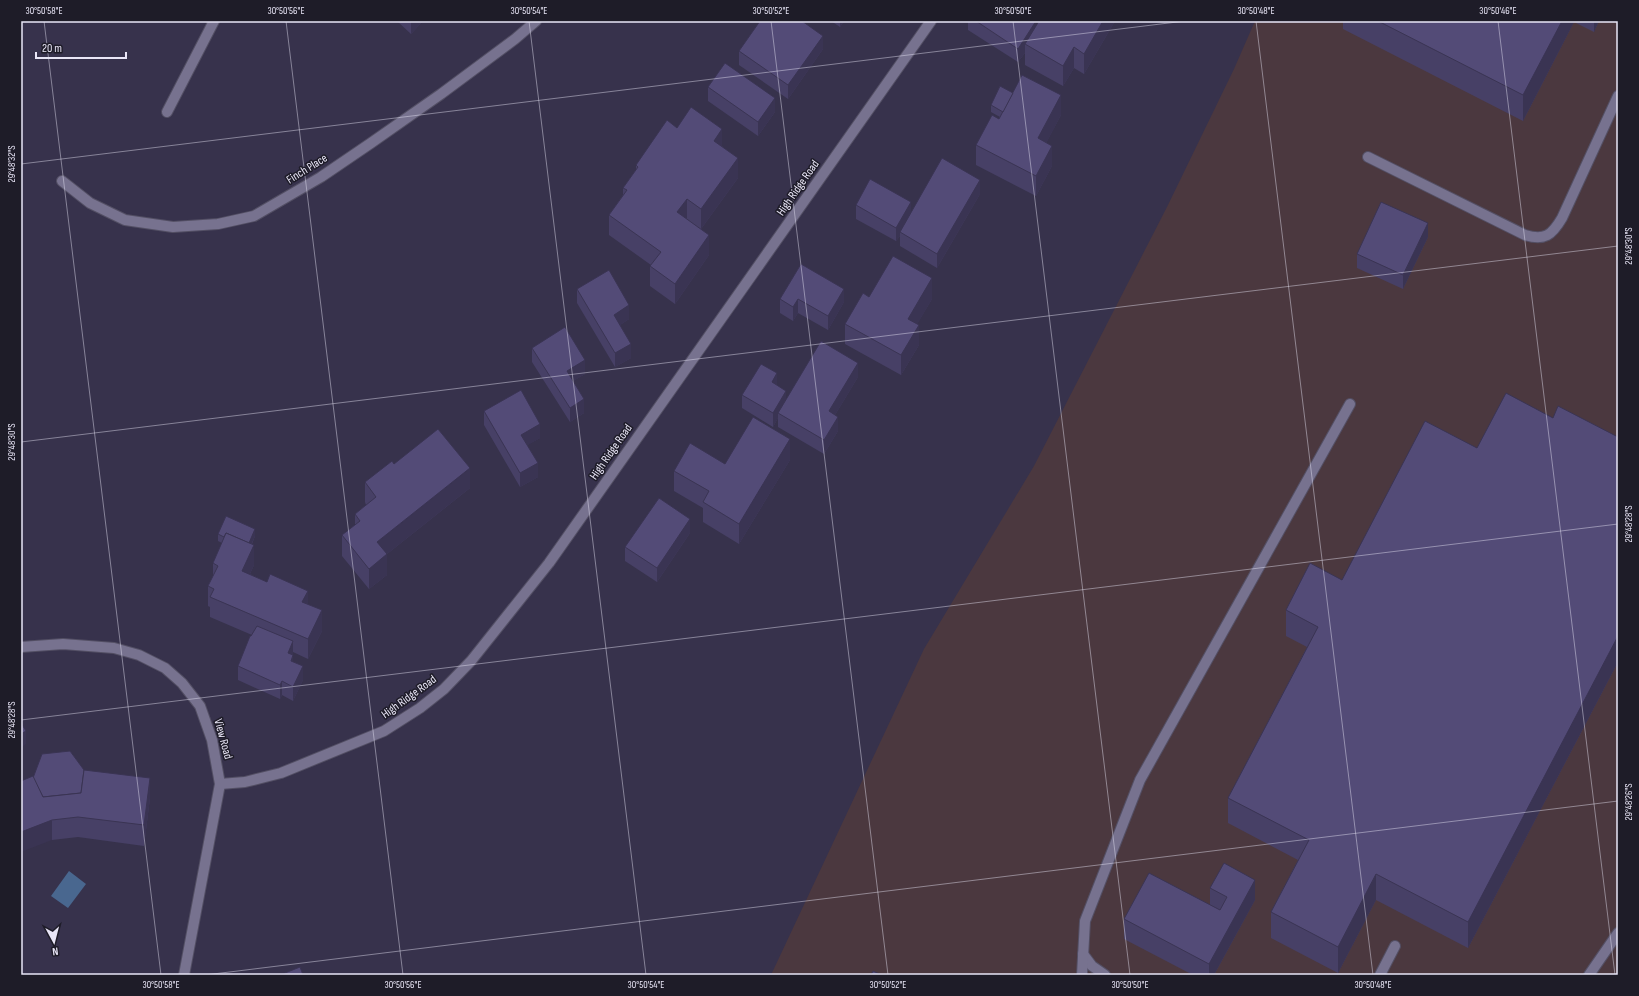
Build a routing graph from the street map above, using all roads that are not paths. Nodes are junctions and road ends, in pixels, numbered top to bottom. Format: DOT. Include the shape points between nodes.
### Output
graph roads {
  1 [pos="214,21"];
  2 [pos="536,21"];
  3 [pos="931,21"];
  4 [pos="1618,96"];
  5 [pos="167,112"];
  6 [pos="1368,157"];
  7 [pos="62,181"];
  8 [pos="1350,404"];
  9 [pos="21,647"];
  10 [pos="220,784"];
  11 [pos="1618,932"];
  12 [pos="1395,946"];
  13 [pos="1083,954"];
  14 [pos="184,975"];
  15 [pos="1082,975"];
  16 [pos="1105,975"];
  17 [pos="1380,975"];
  18 [pos="1589,975"];
  1 -- 5 [label="street"];
  2 -- 7 [label="street, Finch Place" via="441,94 371,143 321,177 254,216 218,224 173,227 125,220 90,203"];
  3 -- 10 [label="street, High Ridge Road" via="549,563 471,661 444,689 384,731 281,773 245,782"];
  4 -- 6 [label="street" via="1562,218 1548,236 1535,238 1525,235"];
  8 -- 13 [label="street" via="1140,780 1085,921"];
  9 -- 10 [label="street, View Road" via="63,644 114,648 139,655 165,668 182,683 200,706 212,740"];
  10 -- 14 [label="street, View Road"];
  11 -- 18 [label="street"];
  12 -- 17 [label="street"];
  13 -- 15 [label="street"];
  13 -- 16 [label="street" via="1092,966"];
}
